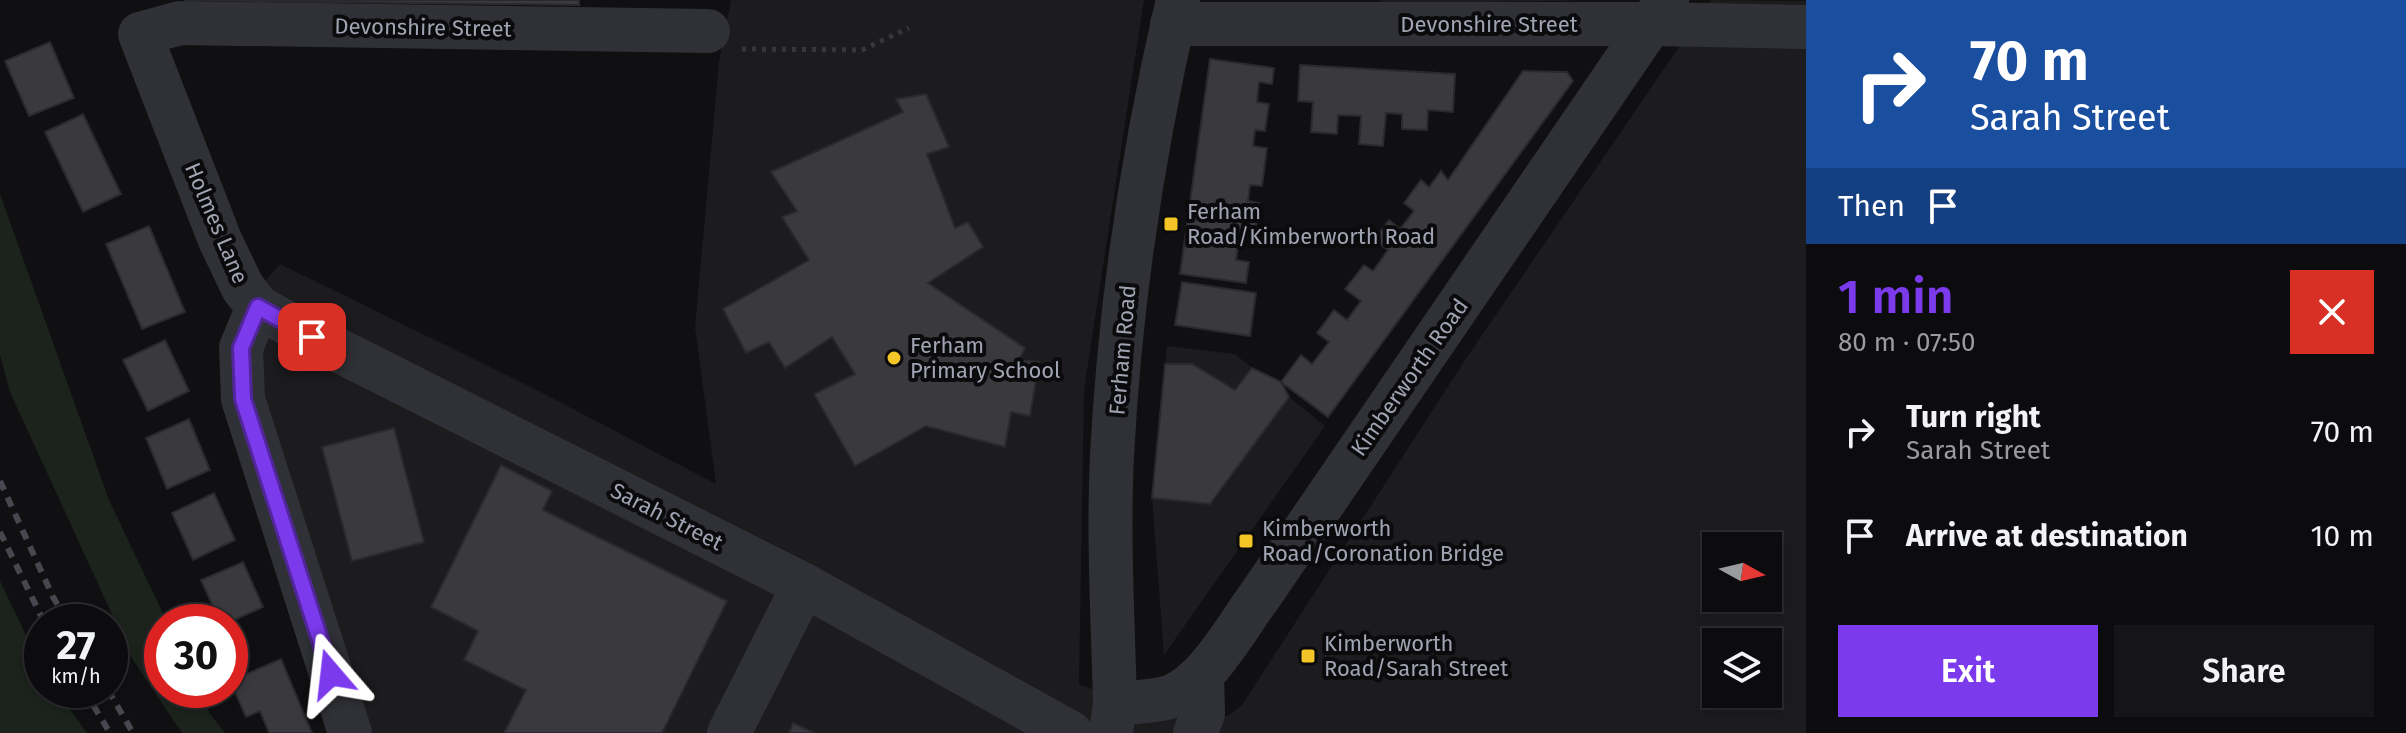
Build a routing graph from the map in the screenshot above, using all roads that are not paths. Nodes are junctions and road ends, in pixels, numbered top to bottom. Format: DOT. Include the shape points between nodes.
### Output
graph roads {
  1 [pos="1175,12"];
  2 [pos="1660,12"];
  3 [pos="1806,27"];
  4 [pos="708,31"];
  5 [pos="140,34"];
  6 [pos="258,307"];
  7 [pos="804,585"];
  8 [pos="1202,675"];
  9 [pos="1113,719"];
  10 [pos="350,733"];
  11 [pos="729,733"];
  12 [pos="1071,733"];
  13 [pos="1195,733"];
  1 -- 2 [label="street, Devonshire Street"];
  1 -- 9 [label="street, Ferham Road" via="1146,154 1123,321 1112,457"];
  2 -- 3 [label="street, Devonshire Street"];
  2 -- 8 [label="street, Kimberworth Road"];
  4 -- 5 [label="street, Devonshire Street" via="180,23"];
  5 -- 6 [label="street, Holmes Lane" via="220,240"];
  6 -- 7 [label="street, Sarah Street"];
  6 -- 10 [label="street, Holmes Lane" via="241,348 243,399"];
  7 -- 11 [label="street"];
  7 -- 12 [label="street, Sarah Street"];
  8 -- 9 [label="street, Kimberworth Road" via="1182,692"];
  8 -- 13 [label="street" via="1203,714"];
}
